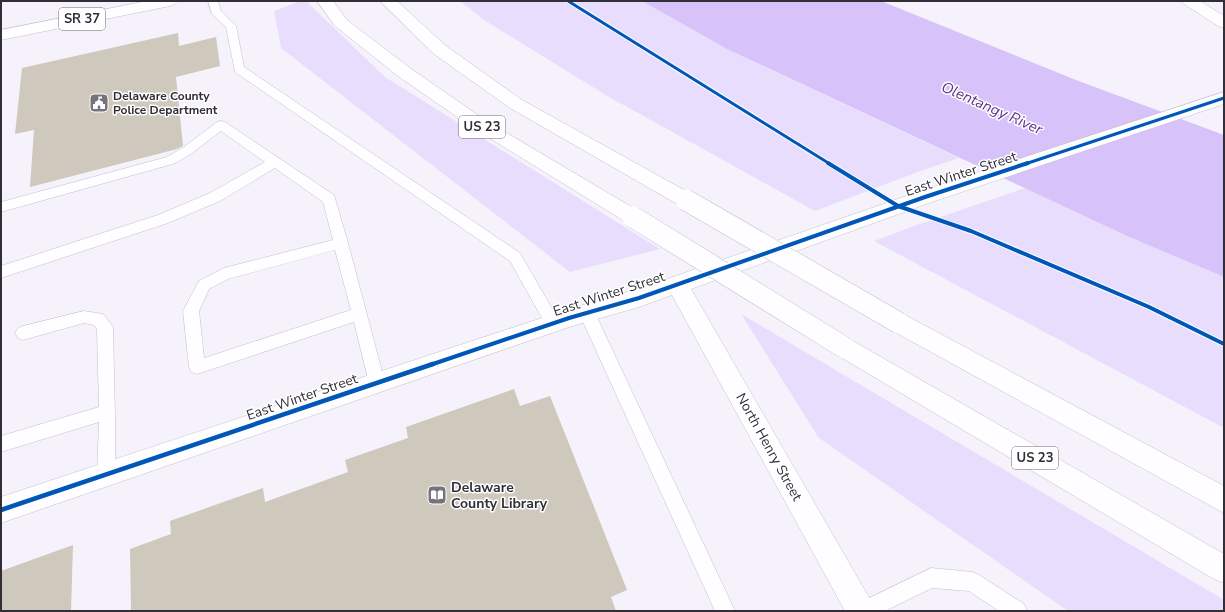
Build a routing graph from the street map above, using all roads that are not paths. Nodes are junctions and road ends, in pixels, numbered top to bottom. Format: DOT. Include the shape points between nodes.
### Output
graph roads {
  1 [pos="166,1"];
  2 [pos="213,1"];
  3 [pos="325,1"];
  4 [pos="1189,1"];
  5 [pos="394,6"];
  6 [pos="1224,23"];
  7 [pos="1,35"];
  8 [pos="1219,99"];
  9 [pos="275,162"];
  10 [pos="1,207"];
  11 [pos="341,243"];
  12 [pos="1,272"];
  13 [pos="677,284"];
  14 [pos="587,313"];
  15 [pos="359,314"];
  16 [pos="553,324"];
  17 [pos="23,333"];
  18 [pos="377,383"];
  19 [pos="107,417"];
  20 [pos="1,444"];
  21 [pos="106,474"];
  22 [pos="1224,500"];
  23 [pos="1,510"];
  24 [pos="1224,568"];
  25 [pos="725,611"];
  26 [pos="861,611"];
  27 [pos="864,611"];
  28 [pos="1017,611"];
  1 -- 7 [label="main road, SR 37"];
  2 -- 16 [label="lane" via="216,12 230,26 239,68 516,257"];
  3 -- 24 [label="main road, US 23, bridge" via="341,22 404,72 479,124 845,348"];
  4 -- 6 [label="main road"];
  5 -- 22 [label="main road, US 23, bridge" via="440,50 516,104 899,323"];
  8 -- 13 [label="main road, East Winter Street" via="925,197"];
  9 -- 10 [label="lane" via="221,125 171,160"];
  9 -- 11 [label="lane" via="329,199"];
  9 -- 12 [label="lane" via="215,197 164,219"];
  11 -- 15 [label="lane"];
  11 -- 15 [label="lane" via="224,274 204,284 191,311 197,367"];
  13 -- 14 [label="main road, East Winter Street"];
  13 -- 26 [label="main road, North Henry Street"];
  14 -- 16 [label="main road, East Winter Street"];
  14 -- 25 [label="lane"];
  15 -- 18 [label="lane"];
  16 -- 18 [label="main road, East Winter Street"];
  17 -- 19 [label="lane" via="84,317 98,318 105,327"];
  18 -- 21 [label="main road, East Winter Street"];
  19 -- 20 [label="lane" via="103,413"];
  19 -- 21 [label="lane"];
  21 -- 23 [label="main road, East Winter Street"];
  27 -- 28 [label="lane" via="931,578 972,582"];
}
